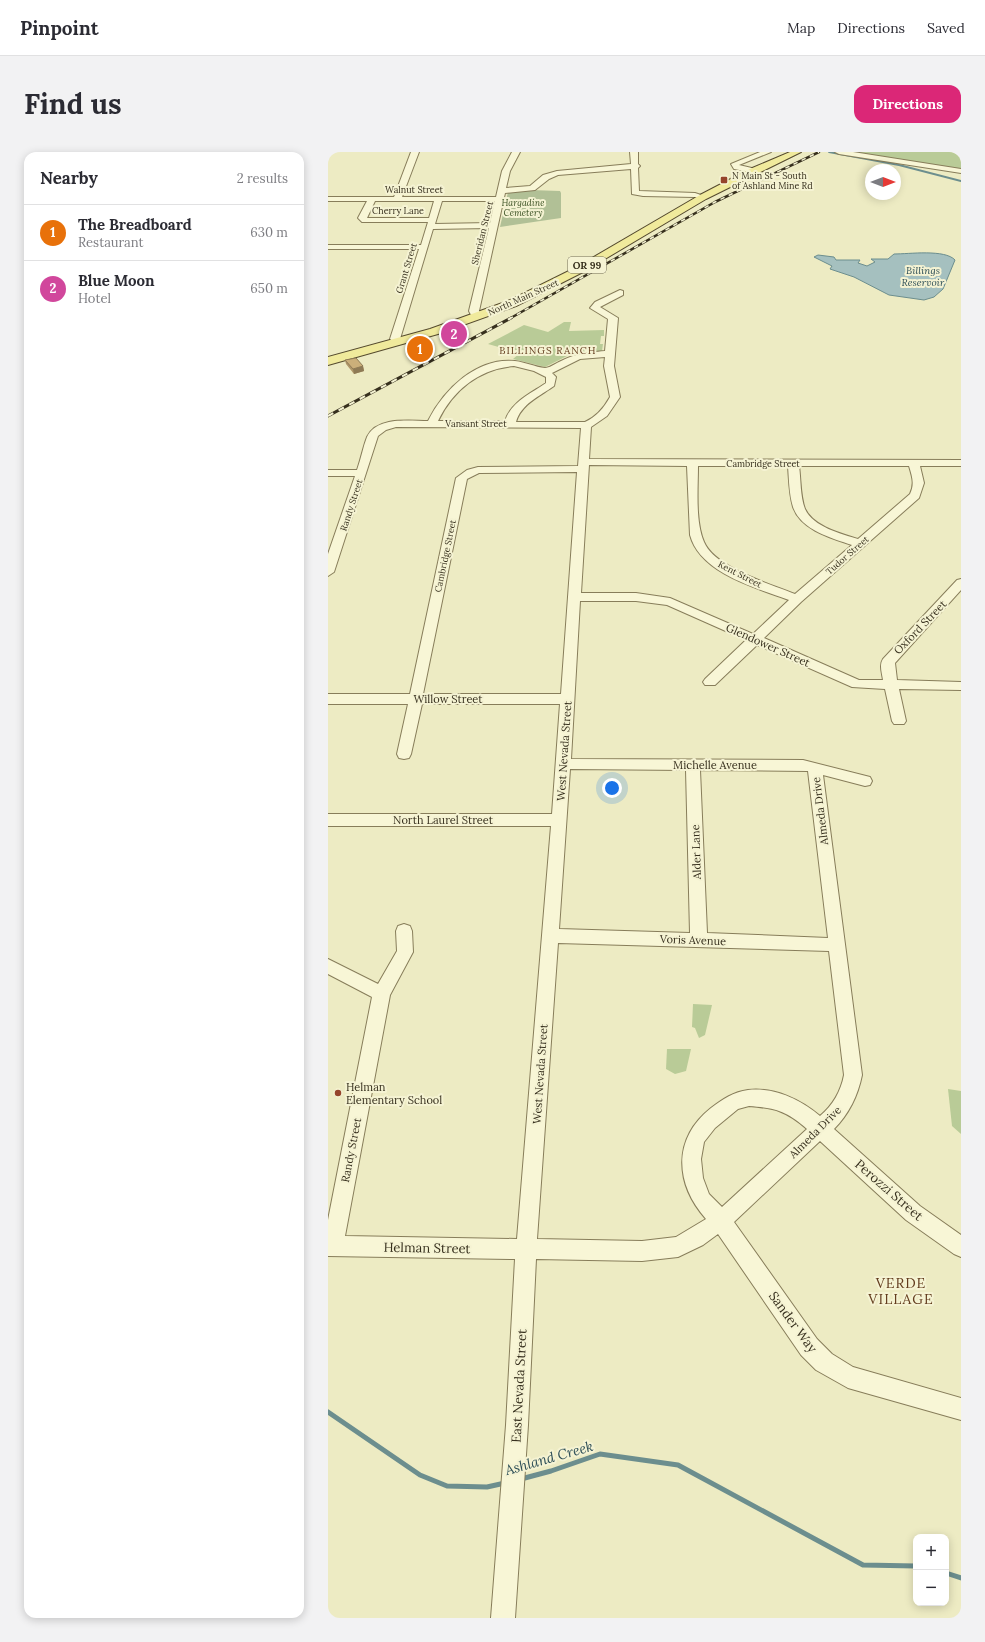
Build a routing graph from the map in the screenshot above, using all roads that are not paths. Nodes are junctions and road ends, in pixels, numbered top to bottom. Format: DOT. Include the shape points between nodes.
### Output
graph roads {
  1 [pos="415,152"];
  2 [pos="516,152"];
  3 [pos="634,152"];
  4 [pos="767,152"];
  5 [pos="786,152"];
  6 [pos="797,152"];
  7 [pos="839,152"];
  8 [pos="636,166"];
  9 [pos="750,171"];
  10 [pos="961,171"];
  11 [pos="501,195"];
  12 [pos="703,197"];
  13 [pos="328,199"];
  14 [pos="372,199"];
  15 [pos="397,199"];
  16 [pos="439,199"];
  17 [pos="430,224"];
  18 [pos="493,225"];
  19 [pos="328,247"];
  20 [pos="422,247"];
  21 [pos="620,293"];
  22 [pos="479,316"];
  23 [pos="398,342"];
  24 [pos="609,354"];
  25 [pos="328,361"];
  26 [pos="546,372"];
  27 [pos="432,423"];
  28 [pos="510,423"];
  29 [pos="586,425"];
  30 [pos="371,438"];
  31 [pos="692,462"];
  32 [pos="793,463"];
  33 [pos="913,463"];
  34 [pos="961,463"];
  35 [pos="583,466"];
  36 [pos="328,473"];
  37 [pos="362,473"];
  38 [pos="860,544"];
  39 [pos="328,572"];
  40 [pos="961,583"];
  41 [pos="575,597"];
  42 [pos="797,599"];
  43 [pos="755,640"];
  44 [pos="710,682"];
  45 [pos="891,685"];
  46 [pos="961,686"];
  47 [pos="328,699"];
  48 [pos="568,699"];
  49 [pos="415,700"];
  50 [pos="898,721"];
  51 [pos="404,754"];
  52 [pos="563,764"];
  53 [pos="693,764"];
  54 [pos="815,768"];
  55 [pos="865,781"];
  56 [pos="328,820"];
  57 [pos="558,820"];
  58 [pos="404,931"];
  59 [pos="550,936"];
  60 [pos="699,940"];
  61 [pos="836,945"];
  62 [pos="328,966"];
  63 [pos="381,994"];
  64 [pos="820,1129"];
  65 [pos="721,1221"];
  66 [pos="330,1246"];
  67 [pos="961,1247"];
  68 [pos="526,1249"];
  69 [pos="961,1409"];
  70 [pos="503,1618"];
  1 -- 15 [label="street"];
  2 -- 11 [label="street, Sheridan Street" via="506,170"];
  3 -- 8 [label="street"];
  4 -- 9 [label="street" via="735,164"];
  5 -- 9 [label="main road, OR 99"];
  6 -- 9 [label="main road, OR 99"];
  7 -- 10 [label="street"];
  8 -- 11 [label="street, Walnut Street" via="557,173 546,177 532,188"];
  8 -- 12 [label="street" via="634,190 637,193"];
  9 -- 12 [label="main road, North Main Street / OR 99"];
  11 -- 16 [label="street, Walnut Street"];
  11 -- 18 [label="street, Sheridan Street"];
  12 -- 22 [label="main road, North Main Street / OR 99" via="538,292"];
  13 -- 14 [label="street, Walnut Street"];
  14 -- 15 [label="street, Walnut Street"];
  14 -- 17 [label="street, Cherry Lane" via="363,219"];
  15 -- 16 [label="street, Walnut Street"];
  16 -- 17 [label="street, Grant Street"];
  17 -- 18 [label="street"];
  17 -- 20 [label="street, Grant Street"];
  18 -- 22 [label="street, Sheridan Street" via="474,313"];
  19 -- 20 [label="street"];
  20 -- 23 [label="street, Grant Street" via="394,339"];
  21 -- 24 [label="street" via="594,308 613,318"];
  22 -- 23 [label="main road, North Main Street / OR 99"];
  23 -- 25 [label="main road, North Main Street / OR 99"];
  24 -- 26 [label="street" via="578,356"];
  24 -- 29 [label="street" via="615,397 604,413"];
  26 -- 27 [label="street" via="516,363 492,366 455,389 441,404"];
  26 -- 28 [label="street" via="551,384 523,402"];
  27 -- 28 [label="street, Vansant Street"];
  27 -- 30 [label="street, Vansant Street" via="389,424 376,430"];
  28 -- 29 [label="street, Vansant Street"];
  29 -- 35 [label="street, West Nevada Street"];
  30 -- 37 [label="street, Randy Street"];
  31 -- 32 [label="street, Cambridge Street"];
  31 -- 35 [label="street, Cambridge Street"];
  31 -- 42 [label="street, Kent Street" via="696,535 701,549 736,574"];
  32 -- 33 [label="street, Cambridge Street"];
  32 -- 38 [label="street" via="800,511 807,519 831,533"];
  33 -- 34 [label="street, Cambridge Street"];
  33 -- 38 [label="street, Tudor Street" via="919,480 915,496"];
  35 -- 41 [label="street, West Nevada Street"];
  35 -- 49 [label="street, Cambridge Street" via="478,470 462,478"];
  36 -- 37 [label="street"];
  37 -- 39 [label="street, Randy Street"];
  38 -- 42 [label="street, Tudor Street"];
  40 -- 45 [label="street, Oxford Street" via="888,662"];
  41 -- 43 [label="street, Glendower Street" via="636,597 670,602"];
  41 -- 48 [label="street, West Nevada Street"];
  42 -- 43 [label="street, Tudor Street"];
  43 -- 44 [label="street, Tudor Street"];
  43 -- 45 [label="street, Glendower Street" via="852,682 862,685"];
  45 -- 46 [label="street, Glendower Street"];
  45 -- 50 [label="street, Oxford Street"];
  47 -- 49 [label="street, Willow Street"];
  48 -- 49 [label="street, Willow Street"];
  48 -- 52 [label="street, West Nevada Street"];
  49 -- 51 [label="street, Cambridge Street"];
  52 -- 53 [label="street, Michelle Avenue"];
  52 -- 57 [label="street, West Nevada Street"];
  53 -- 54 [label="street, Michelle Avenue" via="803,765"];
  53 -- 60 [label="street, Alder Lane"];
  54 -- 55 [label="street, Michelle Avenue"];
  54 -- 61 [label="street, Almeda Drive"];
  56 -- 57 [label="street, North Laurel Street"];
  57 -- 59 [label="street, West Nevada Street"];
  58 -- 63 [label="street, Randy Street" via="405,952"];
  59 -- 60 [label="street, Voris Avenue"];
  59 -- 68 [label="street, West Nevada Street"];
  60 -- 61 [label="street, Voris Avenue"];
  61 -- 64 [label="street, Almeda Drive" via="853,1075 844,1102"];
  62 -- 63 [label="street"];
  63 -- 66 [label="street, Randy Street"];
  64 -- 65 [label="street, Almeda Drive"];
  64 -- 65 [label="street, Perozzi Street" via="790,1105 763,1099 749,1098 732,1102 713,1116 695,1139 690,1166 700,1195"];
  64 -- 67 [label="street, Perozzi Street" via="913,1213"];
  65 -- 68 [label="street, Almeda Drive" via="696,1238 666,1250"];
  65 -- 69 [label="street, Sander Way" via="796,1331 824,1362 848,1377"];
  66 -- 68 [label="street, Helman Street"];
  68 -- 70 [label="street, East Nevada Street"];
}
